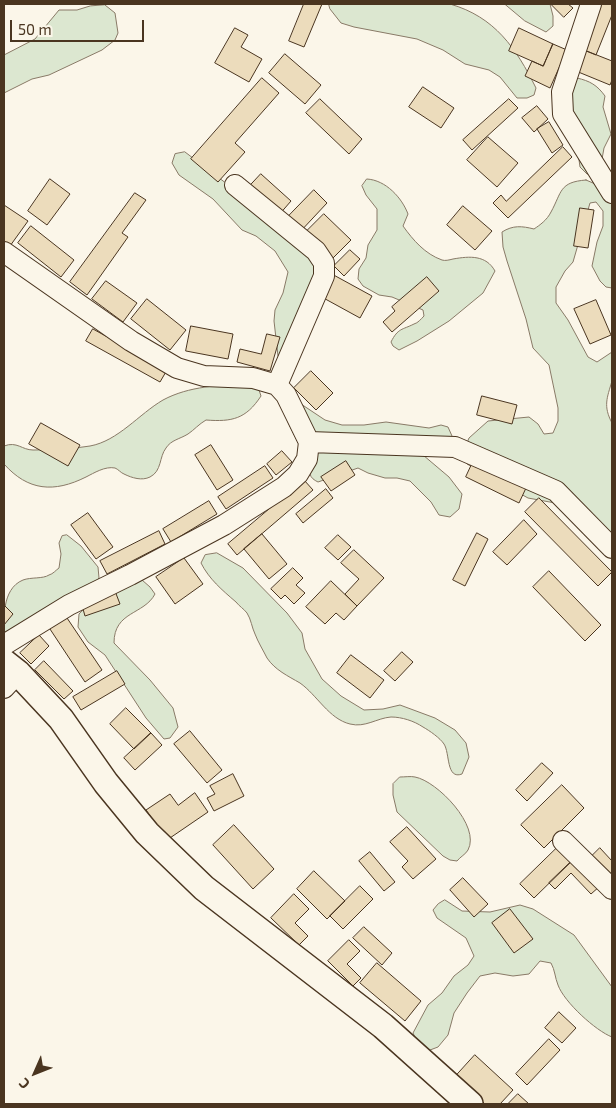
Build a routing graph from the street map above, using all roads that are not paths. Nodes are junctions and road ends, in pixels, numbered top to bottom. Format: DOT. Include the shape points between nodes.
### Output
graph roads {
  1 [pos="591,4"];
  2 [pos="235,185"];
  3 [pos="612,193"];
  4 [pos="4,252"];
  5 [pos="277,385"];
  6 [pos="309,442"];
  7 [pos="612,548"];
  8 [pos="4,644"];
  9 [pos="9,674"];
  10 [pos="563,841"];
  11 [pos="612,889"];
  12 [pos="470,1104"];
  1 -- 3 [label="lane" via="561,102 563,114"];
  2 -- 5 [label="lane" via="316,251 324,263 324,276"];
  4 -- 5 [label="lane" via="131,341 177,368 204,376 253,378"];
  5 -- 6 [label="lane" via="286,395"];
  6 -- 7 [label="lane" via="455,447 556,491"];
  6 -- 8 [label="lane" via="307,459 298,474 284,487 224,525 69,605"];
  9 -- 12 [label="main road" via="60,719 146,833 204,888 383,1026"];
  10 -- 11 [label="lane"];
}
